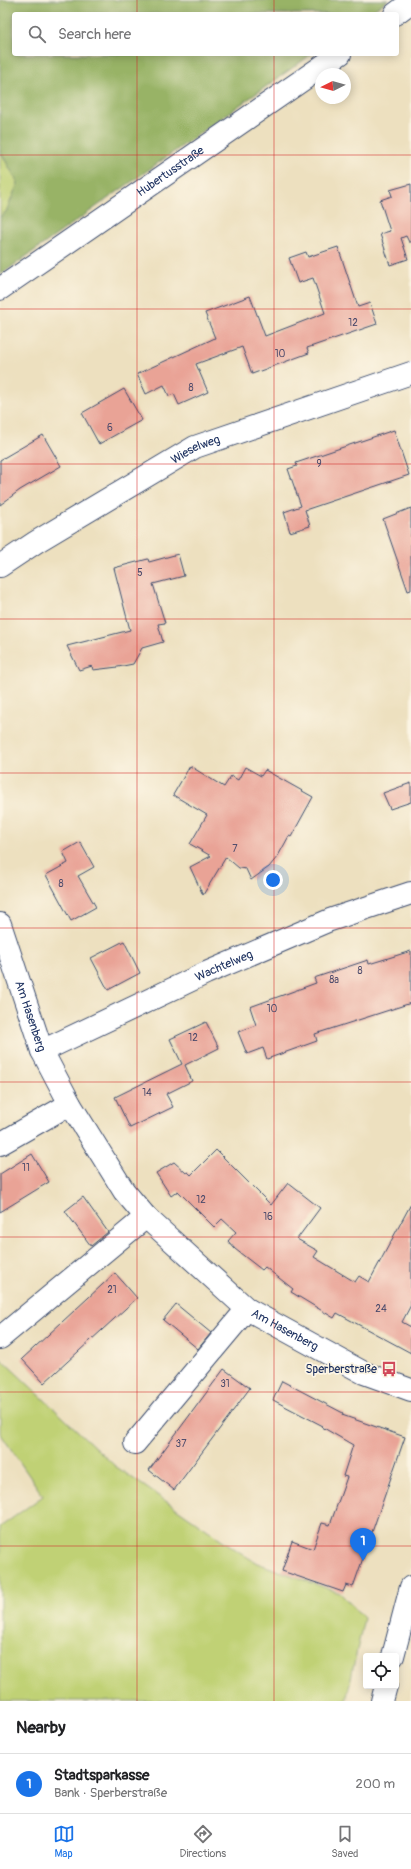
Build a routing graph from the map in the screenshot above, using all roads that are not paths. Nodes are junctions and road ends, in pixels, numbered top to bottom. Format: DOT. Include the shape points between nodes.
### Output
graph roads {
  1 [pos="411,2"];
  2 [pos="398,12"];
  3 [pos="337,56"];
  4 [pos="0,289"];
  5 [pos="411,373"];
  6 [pos="0,566"];
  7 [pos="411,893"];
  8 [pos="0,924"];
  9 [pos="3,947"];
  10 [pos="42,1051"];
  11 [pos="70,1104"];
  12 [pos="0,1144"];
  13 [pos="146,1217"];
  14 [pos="247,1309"];
  15 [pos="0,1338"];
  16 [pos="411,1390"];
  17 [pos="134,1443"];
  18 [pos="411,1587"];
  19 [pos="395,1653"];
  20 [pos="385,1689"];
  21 [pos="382,1701"];
  1 -- 2 [label="street"];
  3 -- 4 [label="street, Hubertusstraße"];
  5 -- 6 [label="street, Wieselweg" via="195,447"];
  7 -- 10 [label="street, Wachtelweg" via="330,920 206,973"];
  8 -- 9 [label="street, Am Hasenberg"];
  9 -- 10 [label="street, Am Hasenberg"];
  10 -- 11 [label="street, Am Hasenberg"];
  11 -- 12 [label="street"];
  11 -- 13 [label="street, Am Hasenberg" via="124,1191"];
  13 -- 14 [label="street, Am Hasenberg"];
  13 -- 15 [label="street"];
  14 -- 16 [label="street, Am Hasenberg" via="364,1373"];
  14 -- 17 [label="street, Am Hasenberg"];
  18 -- 19 [label="street"];
  20 -- 21 [label="street"];
}
